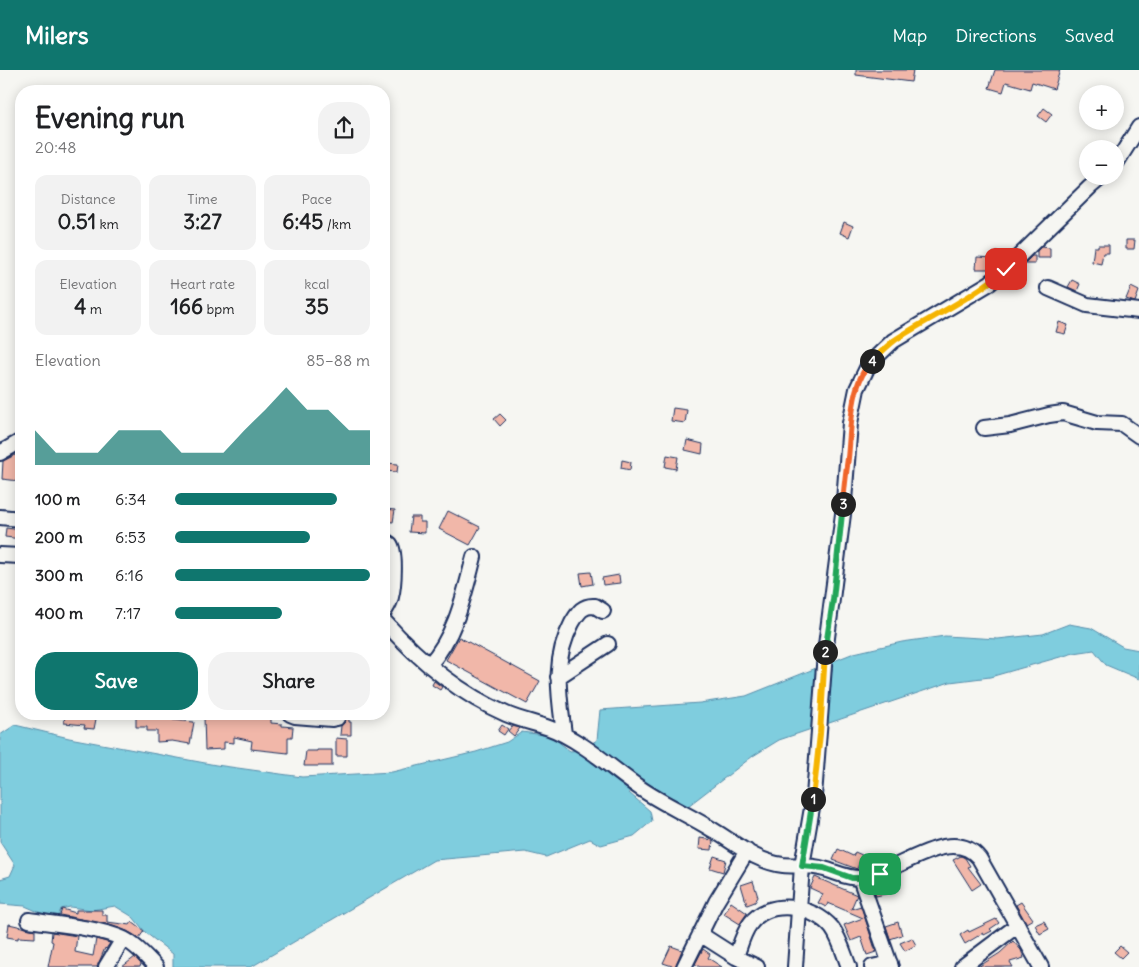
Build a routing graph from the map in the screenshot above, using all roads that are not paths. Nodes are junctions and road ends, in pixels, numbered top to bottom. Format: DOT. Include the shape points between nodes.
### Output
graph roads {
  1 [pos="1139,127"];
  2 [pos="1124,150"];
  3 [pos="1093,185"];
  4 [pos="1048,288"];
  5 [pos="1139,311"];
  6 [pos="984,428"];
  7 [pos="1139,436"];
  8 [pos="15,444"];
  9 [pos="0,453"];
  10 [pos="0,510"];
  11 [pos="0,517"];
  12 [pos="15,518"];
  13 [pos="390,544"];
  14 [pos="0,556"];
  15 [pos="15,556"];
  16 [pos="474,557"];
  17 [pos="390,600"];
  18 [pos="603,611"];
  19 [pos="390,636"];
  20 [pos="608,644"];
  21 [pos="429,665"];
  22 [pos="558,677"];
  23 [pos="564,734"];
  24 [pos="747,852"];
  25 [pos="802,866"];
  26 [pos="860,878"];
  27 [pos="798,908"];
  28 [pos="29,920"];
  29 [pos="1018,925"];
  30 [pos="700,934"];
  31 [pos="123,939"];
  32 [pos="736,957"];
  33 [pos="891,965"];
  34 [pos="106,967"];
  35 [pos="156,967"];
  36 [pos="684,967"];
  37 [pos="756,967"];
  38 [pos="795,967"];
  39 [pos="849,967"];
  40 [pos="872,967"];
  41 [pos="962,967"];
  42 [pos="1041,967"];
  1 -- 2 [label="street"];
  3 -- 25 [label="street" via="990,283 893,341 869,364 857,389 850,422 843,514 825,653 814,796"];
  4 -- 5 [label="street" via="1087,305"];
  6 -- 7 [label="street" via="1063,413 1097,423 1122,424"];
  8 -- 9 [label="street"];
  10 -- 11 [label="street"];
  11 -- 12 [label="street"];
  13 -- 17 [label="street" via="394,552"];
  14 -- 15 [label="street"];
  16 -- 21 [label="street" via="450,634"];
  18 -- 22 [label="street" via="591,606 578,614 563,643"];
  19 -- 21 [label="street"];
  20 -- 22 [label="street"];
  21 -- 23 [label="street" via="506,714"];
  22 -- 23 [label="street"];
  23 -- 24 [label="street" via="640,788"];
  24 -- 25 [label="street" via="770,862"];
  24 -- 30 [label="street"];
  25 -- 26 [label="street"];
  25 -- 27 [label="street"];
  26 -- 29 [label="street" via="880,874 938,848 961,846 979,858"];
  26 -- 33 [label="street"];
  27 -- 32 [label="street" via="782,908 755,919 746,930"];
  27 -- 38 [label="street"];
  27 -- 39 [label="street" via="816,915 831,927"];
  28 -- 31 [label="street" via="92,930"];
  29 -- 41 [label="street"];
  29 -- 42 [label="street"];
  30 -- 32 [label="street"];
  30 -- 36 [label="street"];
  31 -- 34 [label="street"];
  31 -- 35 [label="street"];
  32 -- 37 [label="street"];
  33 -- 40 [label="street"];
}
